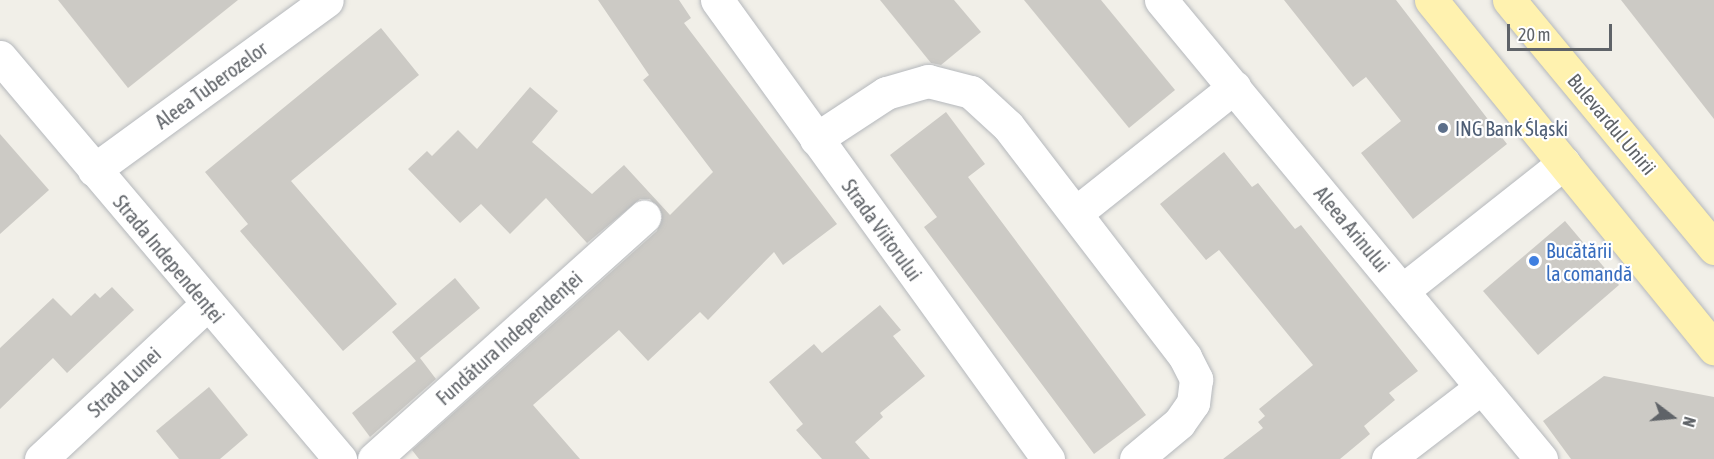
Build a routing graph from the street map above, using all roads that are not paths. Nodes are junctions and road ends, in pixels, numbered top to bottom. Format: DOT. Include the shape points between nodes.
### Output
graph roads {
  1 [pos="327,0"];
  2 [pos="717,0"];
  3 [pos="1161,0"];
  4 [pos="1431,0"];
  5 [pos="1509,0"];
  6 [pos="0,57"];
  7 [pos="1234,87"];
  8 [pos="816,139"];
  9 [pos="1564,163"];
  10 [pos="94,170"];
  11 [pos="1077,212"];
  12 [pos="644,217"];
  13 [pos="1714,248"];
  14 [pos="1403,290"];
  15 [pos="207,304"];
  16 [pos="1714,348"];
  17 [pos="1482,387"];
  18 [pos="41,459"];
  19 [pos="340,459"];
  20 [pos="374,459"];
  21 [pos="1048,459"];
  22 [pos="1136,459"];
  23 [pos="1388,459"];
  24 [pos="1541,459"];
  1 -- 10 [label="street, Aleea Tuberozelor"];
  2 -- 8 [label="street, Strada Viitorului"];
  3 -- 7 [label="street, Aleea Arinului"];
  4 -- 9 [label="main road"];
  5 -- 13 [label="main road, Bulevardul Unirii"];
  6 -- 10 [label="street, Strada Independenței"];
  7 -- 11 [label="street"];
  7 -- 14 [label="street, Aleea Arinului"];
  8 -- 11 [label="street" via="886,93 928,81 971,92 1008,126"];
  8 -- 21 [label="street, Strada Viitorului"];
  9 -- 14 [label="street"];
  9 -- 16 [label="main road"];
  10 -- 15 [label="street, Strada Independenței"];
  11 -- 22 [label="street" via="1185,357 1196,379 1193,403 1179,423"];
  12 -- 20 [label="street, Fundătura Independenței"];
  14 -- 17 [label="street, Aleea Arinului"];
  15 -- 18 [label="street, Strada Lunei"];
  15 -- 19 [label="street, Strada Independenței"];
  17 -- 23 [label="street"];
  17 -- 24 [label="street, Aleea Arinului"];
}
